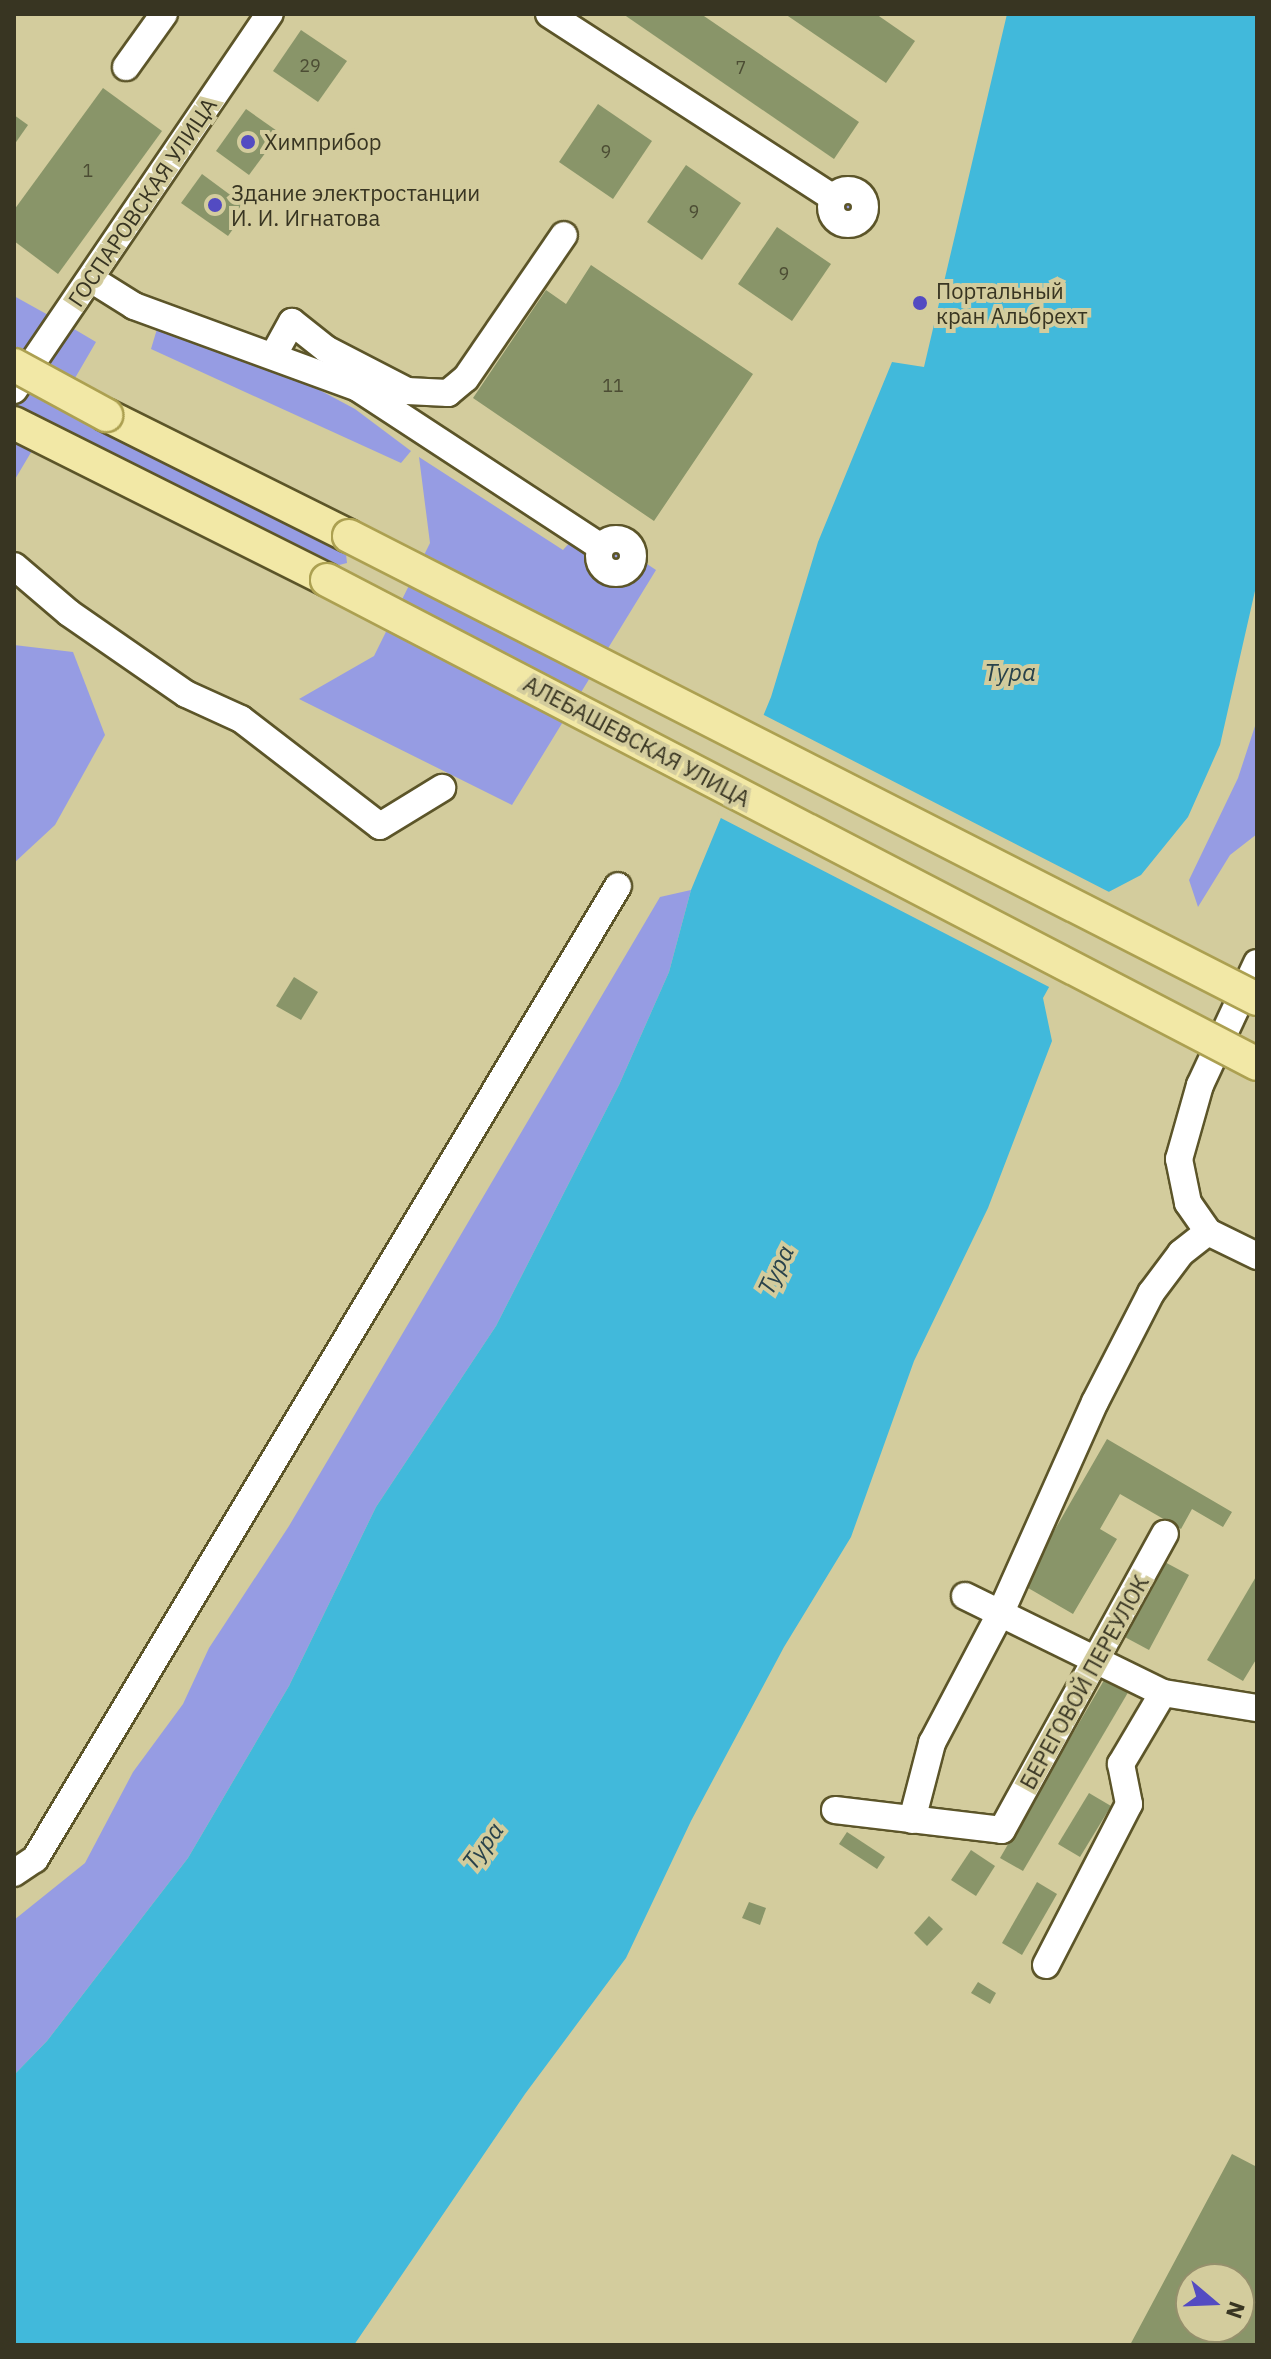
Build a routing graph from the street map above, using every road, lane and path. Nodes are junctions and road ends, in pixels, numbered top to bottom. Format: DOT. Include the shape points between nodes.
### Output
graph roads {
  1 [pos="164,14"];
  2 [pos="270,14"];
  3 [pos="549,14"];
  4 [pos="126,67"];
  5 [pos="833,198"];
  6 [pos="564,235"];
  7 [pos="91,279"];
  8 [pos="273,356"];
  9 [pos="14,365"];
  10 [pos="14,390"];
  11 [pos="14,423"];
  12 [pos="601,547"];
  13 [pos="14,566"];
  14 [pos="442,788"];
  15 [pos="618,886"];
  16 [pos="1257,963"];
  17 [pos="1257,999"];
  18 [pos="1257,1064"];
  19 [pos="1208,1232"];
  20 [pos="1257,1256"];
  21 [pos="1165,1534"];
  22 [pos="965,1596"];
  23 [pos="1001,1612"];
  24 [pos="1100,1657"];
  25 [pos="1163,1693"];
  26 [pos="1257,1708"];
  27 [pos="835,1810"];
  28 [pos="912,1820"];
  29 [pos="14,1873"];
  30 [pos="1046,1965"];
  1 -- 4 [label="street"];
  2 -- 7 [label="street, ГОСПАРОВСКАЯ УЛИЦА"];
  3 -- 5 [label="street"];
  6 -- 8 [label="street" via="466,378 448,393 407,391 326,349 292,322"];
  7 -- 8 [label="street" via="134,306"];
  7 -- 10 [label="street, ГОСПАРОВСКАЯ УЛИЦА"];
  8 -- 12 [label="street" via="358,388"];
  9 -- 17 [label="main road, bridge"];
  11 -- 18 [label="main road, АЛЕБАШЕВСКАЯ УЛИЦА, bridge"];
  13 -- 14 [label="street" via="69,613 186,694 241,719 380,826"];
  15 -- 29 [label="street" via="35,1859"];
  16 -- 19 [label="street" via="1200,1085 1179,1159 1188,1203"];
  19 -- 20 [label="street"];
  19 -- 23 [label="street" via="1181,1253 1151,1293 1074,1446"];
  21 -- 24 [label="street, БЕРЕГОВОЙ ПЕРЕУЛОК"];
  22 -- 23 [label="street"];
  23 -- 24 [label="street"];
  23 -- 28 [label="street" via="932,1743"];
  24 -- 25 [label="street"];
  24 -- 28 [label="street, БЕРЕГОВОЙ ПЕРЕУЛОК" via="1002,1830"];
  25 -- 26 [label="street"];
  25 -- 30 [label="street" via="1121,1764 1129,1804"];
  27 -- 28 [label="street"];
}
